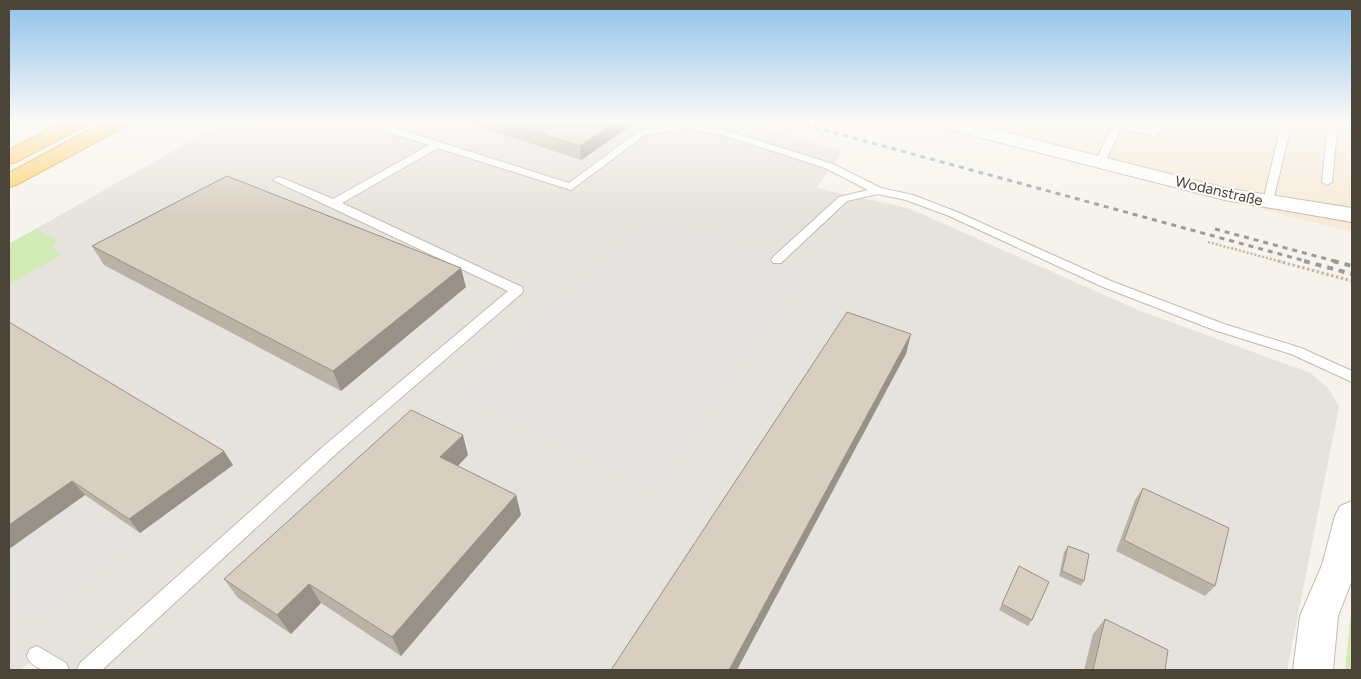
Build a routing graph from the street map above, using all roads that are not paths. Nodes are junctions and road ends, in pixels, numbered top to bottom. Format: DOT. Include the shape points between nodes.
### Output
graph roads {
  1 [pos="60,154"];
  2 [pos="420,154"];
  3 [pos="467,154"];
  4 [pos="615,154"];
  5 [pos="790,154"];
  6 [pos="1067,154"];
  7 [pos="1104,154"];
  8 [pos="1279,154"];
  9 [pos="1329,154"];
  10 [pos="1100,162"];
  11 [pos="278,180"];
  12 [pos="9,181"];
  13 [pos="1327,182"];
  14 [pos="878,191"];
  15 [pos="1268,202"];
  16 [pos="334,203"];
  17 [pos="1352,215"];
  18 [pos="777,260"];
  19 [pos="1352,377"];
  20 [pos="1352,516"];
  21 [pos="37,656"];
  22 [pos="59,670"];
  23 [pos="87,670"];
  24 [pos="1313,670"];
  1 -- 12 [label="highway"];
  2 -- 16 [label="lane"];
  3 -- 4 [label="lane" via="571,188"];
  5 -- 14 [label="lane" via="829,166"];
  6 -- 10 [label="street, Wodanstraße"];
  7 -- 10 [label="lane"];
  8 -- 15 [label="lane"];
  9 -- 13 [label="lane"];
  10 -- 15 [label="street, Wodanstraße"];
  11 -- 16 [label="lane"];
  14 -- 18 [label="lane" via="843,199"];
  14 -- 19 [label="lane" via="909,197 953,214 1107,284 1296,351"];
  15 -- 17 [label="street, Wodanstraße"];
  16 -- 23 [label="lane" via="517,290 330,449"];
  20 -- 24 [label="street" via="1340,565 1319,616"];
  21 -- 22 [label="lane"];
}
